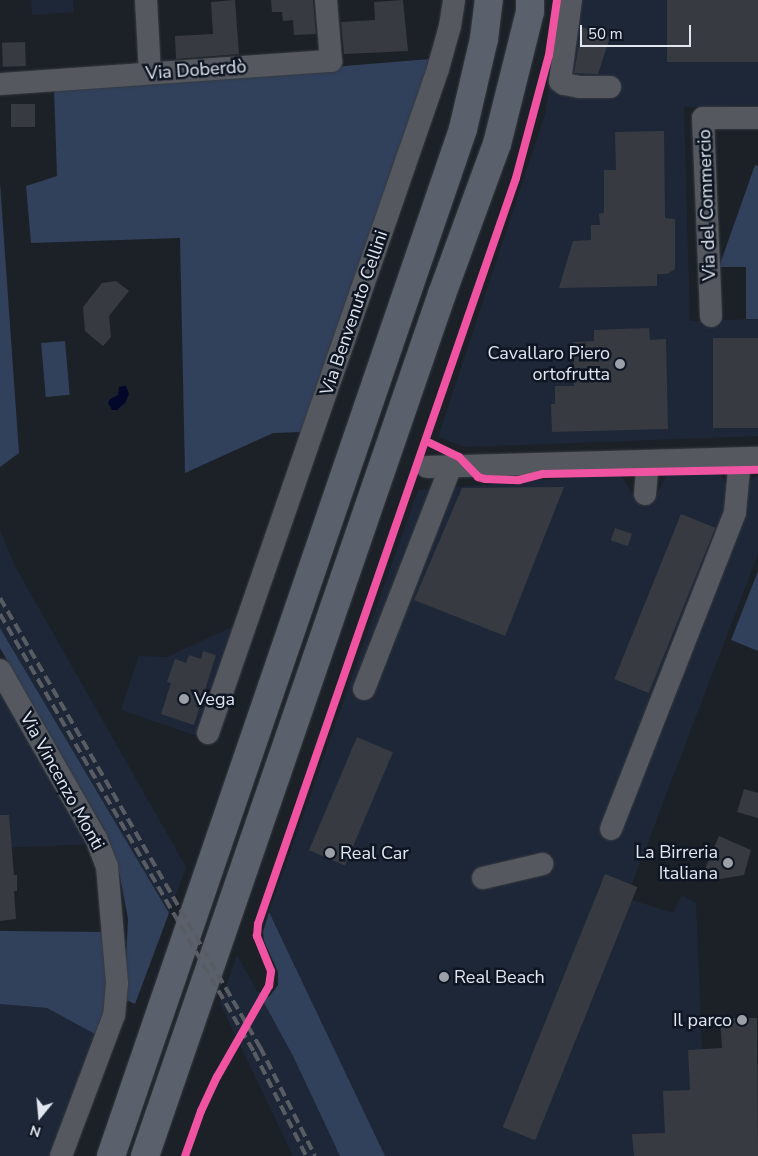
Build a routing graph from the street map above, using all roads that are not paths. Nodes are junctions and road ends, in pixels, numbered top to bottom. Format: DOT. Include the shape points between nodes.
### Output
graph roads {
  1 [pos="146,0"];
  2 [pos="326,0"];
  3 [pos="454,0"];
  4 [pos="489,0"];
  5 [pos="530,0"];
  6 [pos="571,0"];
  7 [pos="150,73"];
  8 [pos="0,84"];
  9 [pos="610,87"];
  10 [pos="758,118"];
  11 [pos="711,316"];
  12 [pos="749,459"];
  13 [pos="648,461"];
  14 [pos="451,466"];
  15 [pos="427,467"];
  16 [pos="645,494"];
  17 [pos="0,670"];
  18 [pos="364,689"];
  19 [pos="208,733"];
  20 [pos="611,830"];
  21 [pos="542,864"];
  22 [pos="483,878"];
  23 [pos="115,1144"];
  24 [pos="61,1156"];
  25 [pos="101,1156"];
  26 [pos="145,1156"];
  1 -- 7 [label="street"];
  2 -- 7 [label="street, Via Doberdò" via="330,61"];
  3 -- 19 [label="street, Via Benvenuto Cellini" via="438,68"];
  4 -- 23 [label="highway" via="484,40 463,129"];
  5 -- 26 [label="highway" via="530,12 497,144 442,294"];
  6 -- 9 [label="street" via="560,81 580,88"];
  7 -- 8 [label="street, Via Doberdò"];
  10 -- 11 [label="street, Via del Commercio" via="703,118"];
  12 -- 13 [label="street"];
  12 -- 20 [label="street" via="734,512"];
  13 -- 14 [label="street"];
  13 -- 16 [label="street"];
  14 -- 15 [label="street"];
  14 -- 18 [label="street"];
  17 -- 24 [label="street, Via Vincenzo Monti" via="96,838 107,866 116,983 114,1015"];
  21 -- 22 [label="street"];
  23 -- 25 [label="highway"];
}
